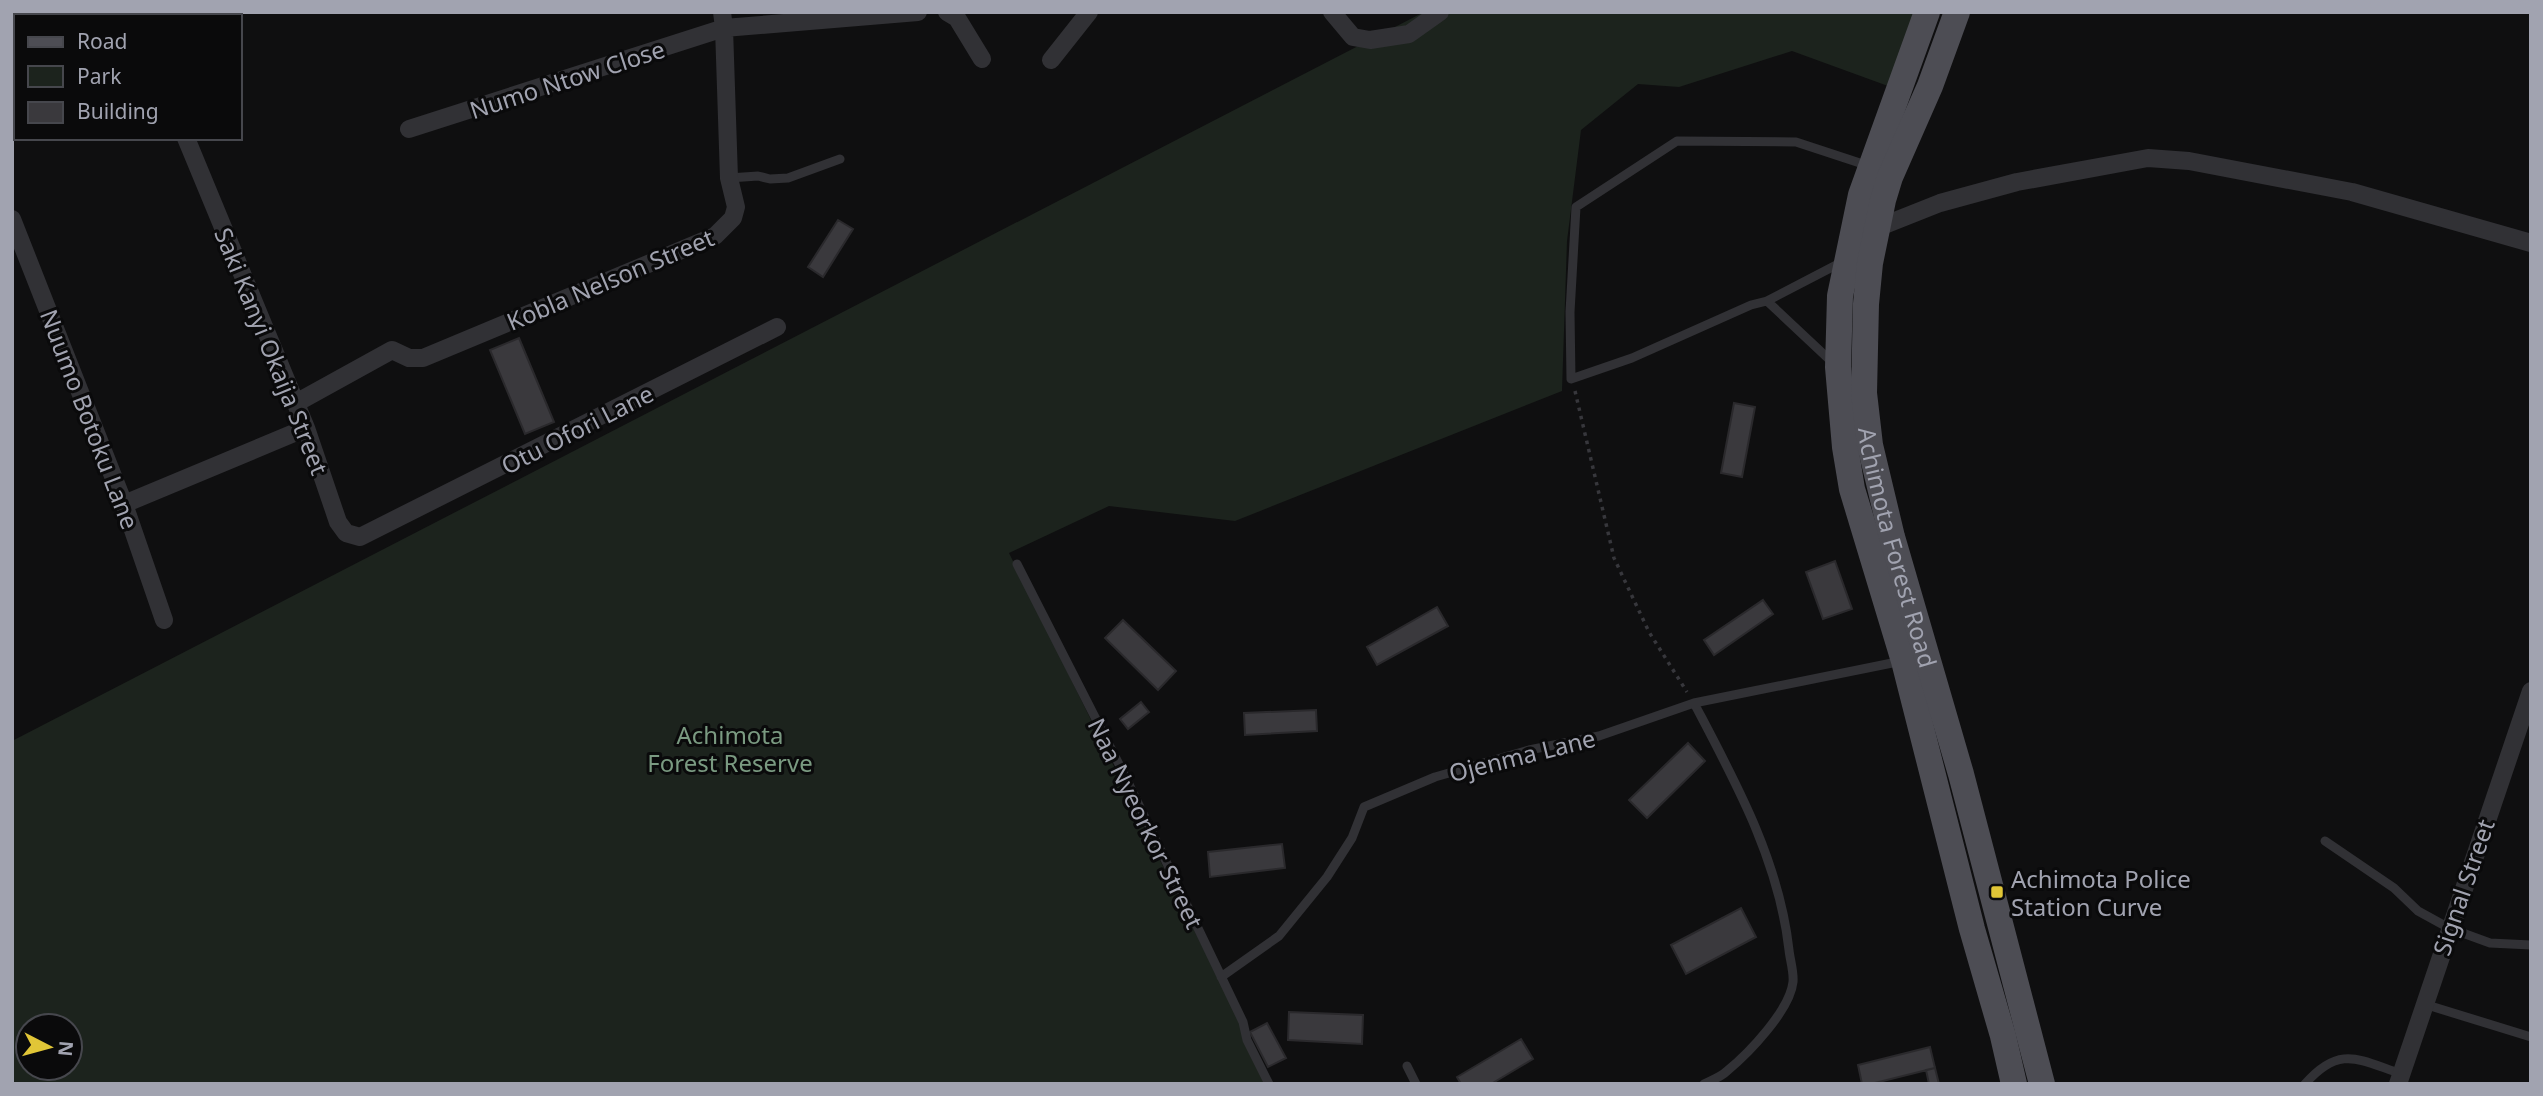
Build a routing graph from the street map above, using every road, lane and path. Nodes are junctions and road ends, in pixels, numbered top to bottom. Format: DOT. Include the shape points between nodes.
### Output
graph roads {
  1 [pos="918,12"];
  2 [pos="947,12"];
  3 [pos="1089,12"];
  4 [pos="1332,12"];
  5 [pos="1440,12"];
  6 [pos="1927,12"];
  7 [pos="1957,12"];
  8 [pos="723,20"];
  9 [pos="982,59"];
  10 [pos="1051,60"];
  11 [pos="409,130"];
  12 [pos="187,140"];
  13 [pos="840,159"];
  14 [pos="1870,167"];
  15 [pos="729,178"];
  16 [pos="12,219"];
  17 [pos="1877,228"];
  18 [pos="2531,243"];
  19 [pos="1847,260"];
  20 [pos="1767,301"];
  21 [pos="777,327"];
  22 [pos="1838,368"];
  23 [pos="1571,379"];
  24 [pos="296,403"];
  25 [pos="306,428"];
  26 [pos="124,504"];
  27 [pos="376,530"];
  28 [pos="1017,564"];
  29 [pos="163,620"];
  30 [pos="1904,661"];
  31 [pos="2531,691"];
  32 [pos="1694,703"];
  33 [pos="2325,841"];
  34 [pos="2449,928"];
  35 [pos="2531,945"];
  36 [pos="1221,977"];
  37 [pos="2424,1004"];
  38 [pos="2003,1036"];
  39 [pos="2531,1037"];
  40 [pos="1407,1066"];
  41 [pos="2400,1079"];
  42 [pos="1269,1084"];
  43 [pos="1416,1084"];
  44 [pos="1704,1084"];
  45 [pos="2001,1084"];
  46 [pos="2014,1084"];
  47 [pos="2042,1084"];
  48 [pos="2305,1084"];
  1 -- 8 [label="street, Numo Ntow Close"];
  2 -- 9 [label="street" via="957,18"];
  3 -- 10 [label="street"];
  4 -- 5 [label="street" via="1353,37 1370,40 1409,34"];
  6 -- 14 [label="main road, Achimota Forest Road"];
  7 -- 17 [label="main road, Achimota Forest Road" via="1890,177"];
  8 -- 11 [label="street, Numo Ntow Close"];
  8 -- 15 [label="street, Kobla Nelson Street"];
  12 -- 24 [label="street, Saki Kanyi Okaija Street"];
  13 -- 15 [label="lane" via="788,178"];
  14 -- 19 [label="main road, Achimota Forest Road"];
  14 -- 23 [label="lane" via="1796,142 1677,141 1577,207"];
  15 -- 24 [label="street, Kobla Nelson Street" via="736,207 733,218 715,236 423,358 392,350"];
  16 -- 26 [label="street, Nuumo Botoku Lane"];
  17 -- 18 [label="street" via="1940,203 2017,182 2148,158 2189,161 2352,192"];
  17 -- 47 [label="main road, Achimota Forest Road" via="1864,348 1870,445"];
  19 -- 20 [label="lane"];
  19 -- 22 [label="main road, Achimota Forest Road" via="1840,296"];
  20 -- 22 [label="lane"];
  20 -- 23 [label="lane"];
  21 -- 27 [label="street, Otu Ofori Lane"];
  22 -- 30 [label="main road, Achimota Forest Road" via="1852,489"];
  23 -- 32 [label="path" via="1614,558 1649,632"];
  24 -- 25 [label="street, Saki Kanyi Okaija Street"];
  25 -- 26 [label="street"];
  25 -- 27 [label="street, Saki Kanyi Okaija Street" via="338,522 346,533 360,537"];
  26 -- 29 [label="street, Nuumo Botoku Lane"];
  28 -- 36 [label="lane, Naa Nyeorkor Street"];
  30 -- 32 [label="lane, Ojenma Lane"];
  30 -- 38 [label="main road, Achimota Forest Road"];
  31 -- 34 [label="street, Signal Street"];
  32 -- 36 [label="lane, Ojenma Lane" via="1599,736 1434,777 1364,807 1352,838 1327,877 1279,936"];
  32 -- 44 [label="lane" via="1740,790 1770,862 1787,926 1793,982 1784,1005 1764,1033 1726,1073"];
  33 -- 34 [label="lane" via="2394,888 2418,911"];
  34 -- 35 [label="lane" via="2490,943"];
  34 -- 37 [label="street, Signal Street"];
  36 -- 42 [label="lane, Naa Nyeorkor Street"];
  37 -- 39 [label="lane"];
  37 -- 41 [label="street, Signal Street"];
  38 -- 45 [label="main road"];
  38 -- 46 [label="main road, Achimota Forest Road"];
  40 -- 43 [label="lane"];
  41 -- 48 [label="lane" via="2348,1057 2320,1067"];
}
